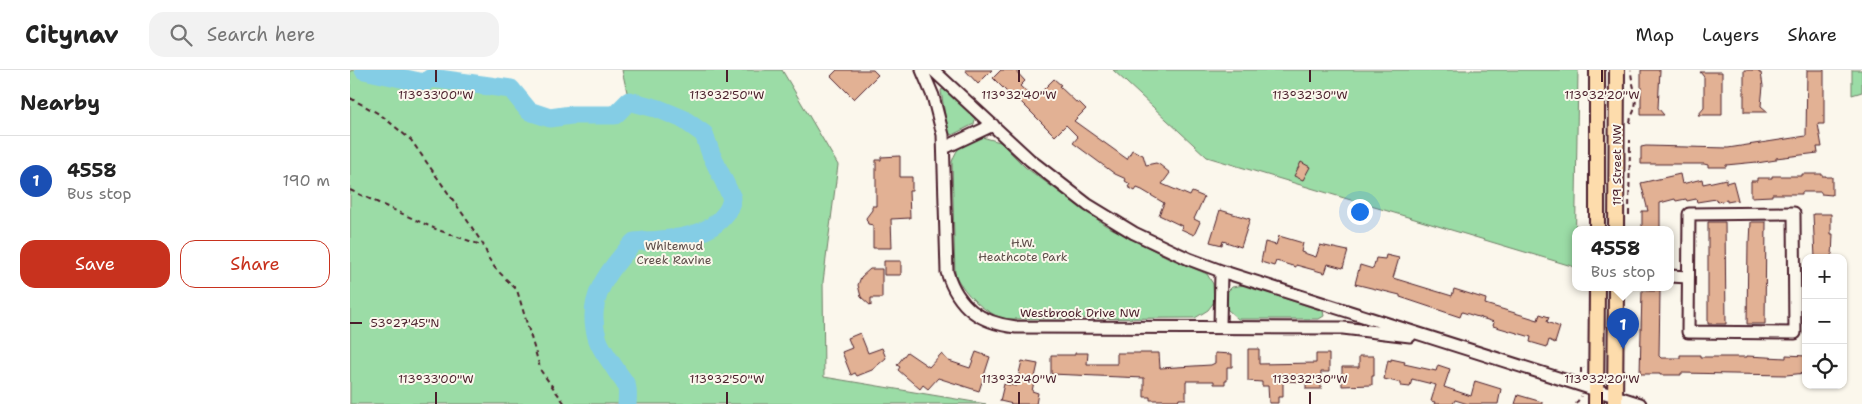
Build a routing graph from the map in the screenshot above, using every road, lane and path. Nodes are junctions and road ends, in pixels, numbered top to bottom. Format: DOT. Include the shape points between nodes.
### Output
graph roads {
  1 [pos="922,70"];
  2 [pos="933,70"];
  3 [pos="1598,70"];
  4 [pos="1617,70"];
  5 [pos="1631,70"];
  6 [pos="350,98"];
  7 [pos="993,124"];
  8 [pos="1630,124"];
  9 [pos="1630,140"];
  10 [pos="944,148"];
  11 [pos="350,190"];
  12 [pos="1629,221"];
  13 [pos="1597,226"];
  14 [pos="1616,226"];
  15 [pos="484,246"];
  16 [pos="1221,271"];
  17 [pos="1674,276"];
  18 [pos="1688,277"];
  19 [pos="1597,291"];
  20 [pos="1616,291"];
  21 [pos="1220,327"];
  22 [pos="1444,341"];
  23 [pos="1596,389"];
  24 [pos="1581,398"];
  25 [pos="1615,400"];
  26 [pos="565,404"];
  27 [pos="1576,404"];
  28 [pos="1596,404"];
  29 [pos="1640,404"];
  1 -- 10 [label="street, Westbrook Drive NW" via="937,106"];
  2 -- 7 [label="street, Westbrook Drive NW"];
  3 -- 13 [label="main road, 119 Street NW"];
  4 -- 14 [label="main road, 119 Street NW"];
  5 -- 8 [label="path" via="1635,108"];
  6 -- 15 [label="path" via="381,114 411,140"];
  7 -- 10 [label="street"];
  7 -- 16 [label="street, Westbrook Drive NW" via="1046,174 1088,205 1134,233"];
  9 -- 12 [label="path"];
  10 -- 21 [label="street, Westbrook Drive NW" via="947,272 954,291 982,318 991,323 1016,327"];
  11 -- 15 [label="path" via="438,230"];
  15 -- 26 [label="path" via="495,268 516,290 542,372"];
  16 -- 21 [label="street"];
  16 -- 22 [label="street, Westbrook Drive NW"];
  17 -- 18 [label="street"];
  18 -- 18 [label="street" via="1688,214 1794,213 1795,333 1688,332"];
  19 -- 23 [label="main road"];
  20 -- 25 [label="main road"];
  21 -- 22 [label="street, Westbrook Drive NW" via="1343,328"];
  22 -- 23 [label="street, Westbrook Drive NW"];
  23 -- 25 [label="street, Westbrook Drive NW"];
  23 -- 28 [label="main road"];
  24 -- 27 [label="path"];
  25 -- 29 [label="street, Westbrook Drive NW"];
}
